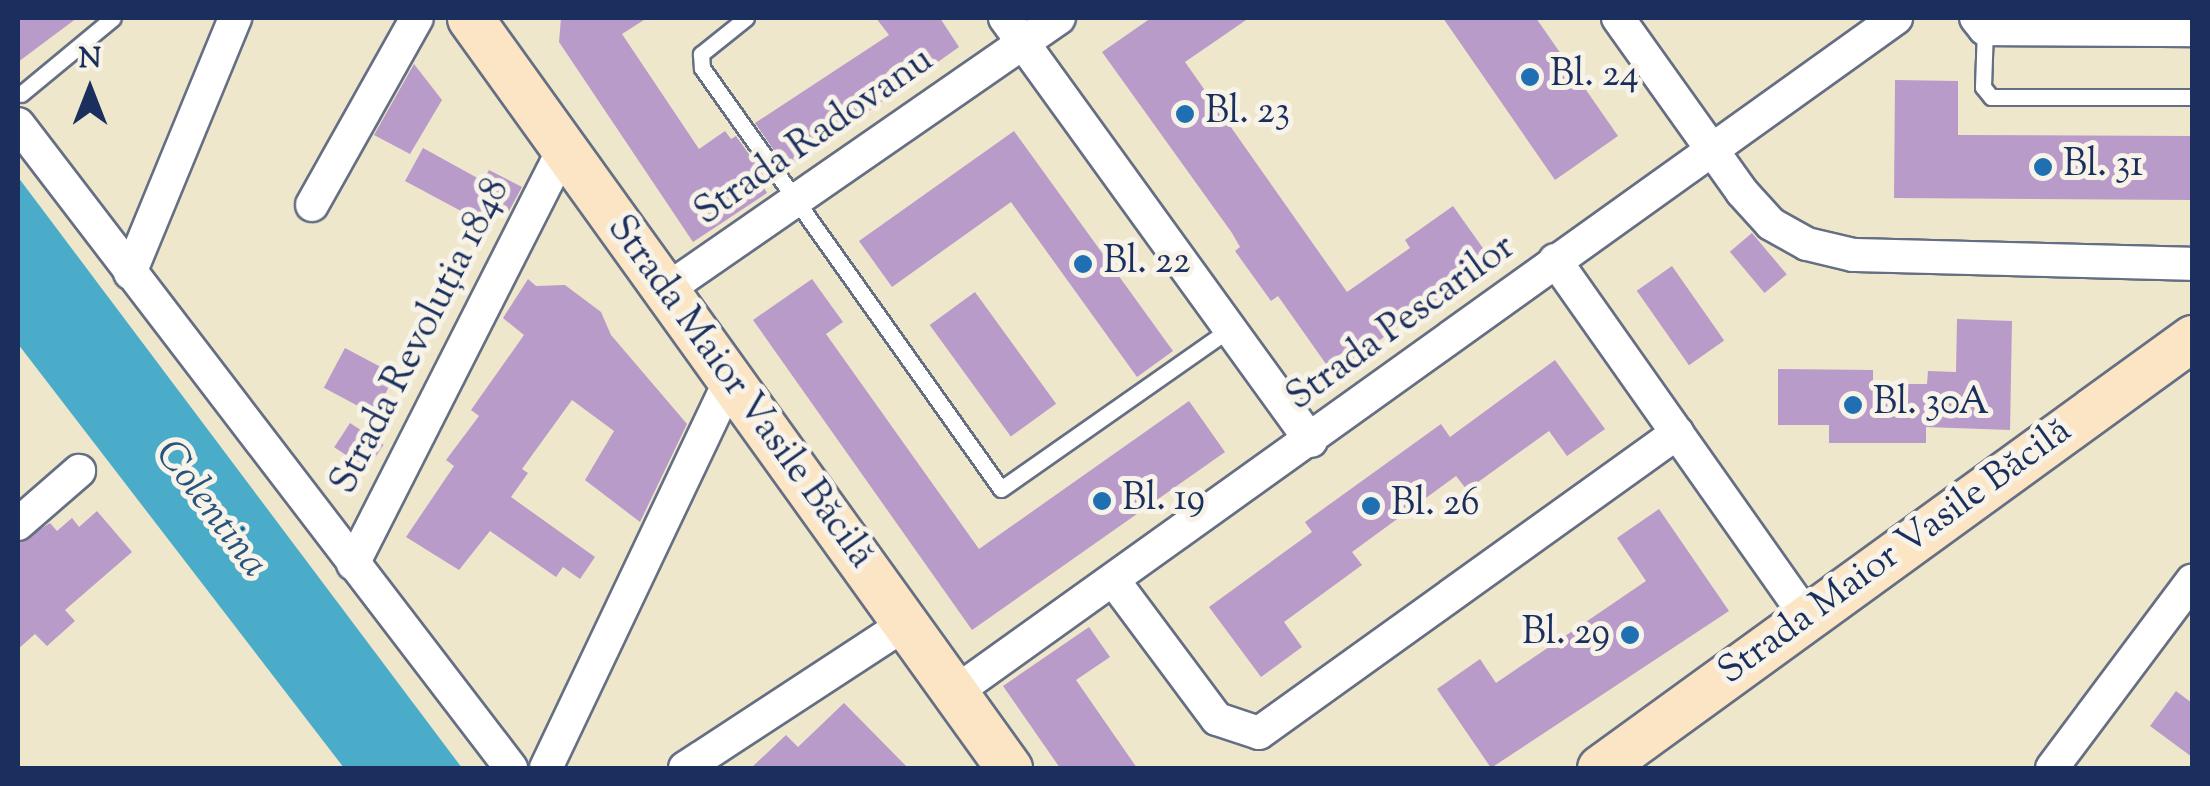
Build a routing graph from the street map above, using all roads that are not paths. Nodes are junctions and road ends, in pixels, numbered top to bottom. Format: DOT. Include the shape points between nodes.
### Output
graph roads {
  1 [pos="113,18"];
  2 [pos="235,18"];
  3 [pos="417,18"];
  4 [pos="470,18"];
  5 [pos="746,18"];
  6 [pos="1059,18"];
  7 [pos="1618,18"];
  8 [pos="1896,18"];
  9 [pos="1980,24"];
  10 [pos="1014,30"];
  11 [pos="2192,30"];
  12 [pos="2192,97"];
  13 [pos="19,109"];
  14 [pos="1710,147"];
  15 [pos="564,148"];
  16 [pos="796,199"];
  17 [pos="312,205"];
  18 [pos="1555,260"];
  19 [pos="2192,264"];
  20 [pos="130,273"];
  21 [pos="666,290"];
  22 [pos="1228,330"];
  23 [pos="2192,338"];
  24 [pos="730,380"];
  25 [pos="1677,434"];
  26 [pos="1311,441"];
  27 [pos="79,471"];
  28 [pos="18,524"];
  29 [pos="353,564"];
  30 [pos="1114,581"];
  31 [pos="2192,581"];
  32 [pos="1807,617"];
  33 [pos="905,624"];
  34 [pos="954,693"];
  35 [pos="511,768"];
  36 [pos="546,768"];
  37 [pos="685,768"];
  38 [pos="1009,768"];
  39 [pos="1600,768"];
  40 [pos="2052,768"];
  1 -- 13 [label="lane"];
  2 -- 20 [label="street"];
  3 -- 17 [label="street"];
  4 -- 15 [label="street, Strada Maior Vasile Băcilă"];
  5 -- 16 [label="lane" via="700,54 702,68"];
  6 -- 10 [label="street, Strada Radovanu"];
  7 -- 14 [label="street"];
  8 -- 14 [label="street, Strada Pescarilor"];
  9 -- 11 [label="street"];
  9 -- 12 [label="lane" via="1983,88 1990,97"];
  10 -- 16 [label="street, Strada Radovanu"];
  10 -- 22 [label="street"];
  13 -- 20 [label="street"];
  14 -- 18 [label="street, Strada Pescarilor"];
  14 -- 19 [label="street" via="1772,224 1808,244 1853,255"];
  15 -- 21 [label="street, Strada Maior Vasile Băcilă"];
  15 -- 29 [label="street, Strada Revoluția 1848"];
  16 -- 21 [label="street, Strada Radovanu"];
  16 -- 22 [label="lane" via="1002,490"];
  18 -- 25 [label="street"];
  18 -- 26 [label="street, Strada Pescarilor"];
  20 -- 29 [label="street"];
  21 -- 24 [label="street, Strada Maior Vasile Băcilă"];
  22 -- 26 [label="street"];
  23 -- 32 [label="street, Strada Maior Vasile Băcilă"];
  24 -- 33 [label="street, Strada Maior Vasile Băcilă"];
  24 -- 36 [label="street"];
  25 -- 30 [label="street" via="1259,733 1216,719"];
  25 -- 32 [label="street"];
  26 -- 30 [label="street, Strada Pescarilor"];
  27 -- 28 [label="street"];
  29 -- 35 [label="street"];
  30 -- 34 [label="street, Strada Pescarilor"];
  31 -- 40 [label="street"];
  32 -- 39 [label="street, Strada Maior Vasile Băcilă"];
  33 -- 34 [label="street, Strada Maior Vasile Băcilă"];
  33 -- 37 [label="street"];
  34 -- 38 [label="street, Strada Maior Vasile Băcilă"];
}
